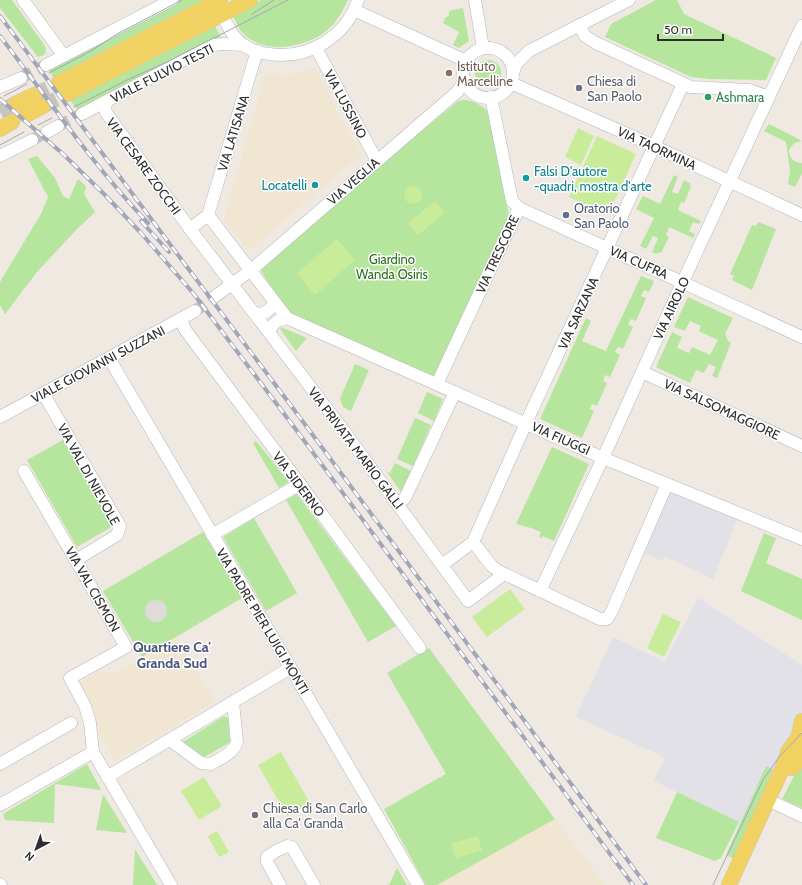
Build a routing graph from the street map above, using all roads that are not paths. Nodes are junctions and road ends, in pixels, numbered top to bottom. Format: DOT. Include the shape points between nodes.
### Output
graph roads {
  1 [pos="23,0"];
  2 [pos="172,0"];
  3 [pos="250,0"];
  4 [pos="475,0"];
  5 [pos="629,0"];
  6 [pos="218,4"];
  7 [pos="356,5"];
  8 [pos="579,25"];
  9 [pos="802,26"];
  10 [pos="244,45"];
  11 [pos="316,48"];
  12 [pos="483,48"];
  13 [pos="534,49"];
  14 [pos="499,50"];
  15 [pos="257,51"];
  16 [pos="64,56"];
  17 [pos="466,60"];
  18 [pos="46,65"];
  19 [pos="21,78"];
  20 [pos="512,78"];
  21 [pos="464,79"];
  22 [pos="683,84"];
  23 [pos="0,88"];
  24 [pos="63,88"];
  25 [pos="471,91"];
  26 [pos="457,92"];
  27 [pos="769,97"];
  28 [pos="491,98"];
  29 [pos="106,102"];
  30 [pos="15,104"];
  31 [pos="82,114"];
  32 [pos="26,115"];
  33 [pos="58,126"];
  34 [pos="47,132"];
  35 [pos="32,140"];
  36 [pos="654,147"];
  37 [pos="0,156"];
  38 [pos="377,161"];
  39 [pos="729,182"];
  40 [pos="519,208"];
  41 [pos="208,215"];
  42 [pos="802,215"];
  43 [pos="190,229"];
  44 [pos="608,248"];
  45 [pos="250,270"];
  46 [pos="683,282"];
  47 [pos="233,284"];
  48 [pos="214,297"];
  49 [pos="274,303"];
  50 [pos="195,311"];
  51 [pos="256,315"];
  52 [pos="287,318"];
  53 [pos="180,319"];
  54 [pos="269,332"];
  55 [pos="802,337"];
  56 [pos="109,358"];
  57 [pos="642,372"];
  58 [pos="437,384"];
  59 [pos="455,392"];
  60 [pos="43,393"];
  61 [pos="0,417"];
  62 [pos="526,423"];
  63 [pos="802,446"];
  64 [pos="603,458"];
  65 [pos="24,471"];
  66 [pos="300,484"];
  67 [pos="667,484"];
  68 [pos="398,504"];
  69 [pos="212,535"];
  70 [pos="802,539"];
  71 [pos="473,542"];
  72 [pos="76,560"];
  73 [pos="442,565"];
  74 [pos="504,574"];
  75 [pos="540,591"];
  76 [pos="420,648"];
  77 [pos="290,668"];
  78 [pos="233,702"];
  79 [pos="71,724"];
  80 [pos="170,740"];
  81 [pos="798,744"];
  82 [pos="93,752"];
  83 [pos="0,764"];
  84 [pos="107,776"];
  85 [pos="768,800"];
  86 [pos="0,805"];
  87 [pos="802,816"];
  88 [pos="172,885"];
  89 [pos="280,885"];
  90 [pos="314,885"];
  91 [pos="418,885"];
  92 [pos="729,885"];
  1 -- 16 [label="street"];
  2 -- 16 [label="street"];
  3 -- 6 [label="main road, VIALE FULVIO TESTI"];
  4 -- 12 [label="street"];
  5 -- 8 [label="street"];
  6 -- 10 [label="street" via="233,34"];
  6 -- 24 [label="main road, VIALE FULVIO TESTI"];
  7 -- 11 [label="street" via="338,32"];
  7 -- 17 [label="street"];
  8 -- 13 [label="street"];
  8 -- 22 [label="street" via="585,36 596,43"];
  9 -- 27 [label="street, VIA AIROLO"];
  10 -- 15 [label="street"];
  10 -- 29 [label="street, VIALE FULVIO TESTI" via="213,45"];
  11 -- 15 [label="street" via="284,55"];
  11 -- 38 [label="street, VIA LUSSINO"];
  12 -- 14 [label="street"];
  12 -- 17 [label="street" via="473,52"];
  13 -- 14 [label="street" via="514,55"];
  13 -- 20 [label="street" via="521,58"];
  14 -- 20 [label="street" via="510,61"];
  15 -- 41 [label="street, VIA LATISANA"];
  16 -- 18 [label="street"];
  17 -- 21 [label="street"];
  19 -- 23 [label="street"];
  20 -- 28 [label="street" via="503,93"];
  20 -- 36 [label="street, VIA TAORMINA"];
  21 -- 25 [label="street"];
  21 -- 26 [label="street, VIA VEGLIA"];
  22 -- 27 [label="street" via="695,88 749,90"];
  22 -- 36 [label="street, VIA SARZANA"];
  25 -- 26 [label="street"];
  25 -- 28 [label="street"];
  26 -- 38 [label="street, VIA VEGLIA"];
  27 -- 39 [label="street, VIA AIROLO"];
  28 -- 40 [label="street, VIA TRESCORE" via="512,201"];
  29 -- 31 [label="street, VIALE FULVIO TESTI"];
  29 -- 43 [label="street, VIA CESARE ZOCCHI" via="107,114"];
  30 -- 32 [label="main road" via="38,101"];
  33 -- 34 [label="street"];
  35 -- 37 [label="street"];
  36 -- 39 [label="street, VIA TAORMINA"];
  36 -- 44 [label="street, VIA SARZANA"];
  38 -- 45 [label="street, VIA VEGLIA"];
  39 -- 42 [label="street, VIA TAORMINA"];
  39 -- 46 [label="street, VIA AIROLO"];
  40 -- 44 [label="street, VIA CUFRA"];
  40 -- 58 [label="street, VIA TRESCORE"];
  41 -- 43 [label="street"];
  41 -- 45 [label="street"];
  43 -- 47 [label="street, VIA CESARE ZOCCHI"];
  44 -- 46 [label="street, VIA CUFRA"];
  44 -- 62 [label="street, VIA SARZANA"];
  45 -- 47 [label="street, VIA VEGLIA"];
  45 -- 49 [label="street"];
  46 -- 55 [label="street, VIA CUFRA"];
  46 -- 57 [label="street, VIA AIROLO"];
  47 -- 48 [label="street"];
  47 -- 51 [label="street, VIA PRIVATA MARIO GALLI"];
  49 -- 51 [label="street" via="265,313"];
  49 -- 52 [label="street"];
  50 -- 53 [label="street, VIALE GIOVANNI SUZZANI"];
  51 -- 54 [label="street, VIA PRIVATA MARIO GALLI"];
  52 -- 54 [label="street" via="273,323"];
  52 -- 58 [label="street, VIA FIUGGI"];
  53 -- 56 [label="street, VIALE GIOVANNI SUZZANI"];
  53 -- 66 [label="street, VIA SIDERNO" via="186,331"];
  54 -- 68 [label="street, VIA PRIVATA MARIO GALLI"];
  56 -- 60 [label="street, VIALE GIOVANNI SUZZANI"];
  56 -- 69 [label="street, VIA PADRE PIER LUIGI MONTI"];
  57 -- 63 [label="street, VIA SALSOMAGGIORE"];
  57 -- 64 [label="street, VIA AIROLO"];
  58 -- 59 [label="street, VIA FIUGGI"];
  59 -- 62 [label="street, VIA FIUGGI"];
  59 -- 68 [label="street" via="405,498"];
  60 -- 61 [label="street, VIALE GIOVANNI SUZZANI"];
  60 -- 72 [label="street, VIA VAL DI NIEVOLE" via="120,526 117,535"];
  62 -- 64 [label="street, VIA FIUGGI"];
  62 -- 71 [label="street, VIA SARZANA"];
  64 -- 67 [label="street, VIA FIUGGI"];
  64 -- 75 [label="street, VIA AIROLO"];
  65 -- 72 [label="street, VIA VAL CISMON"];
  66 -- 69 [label="street"];
  66 -- 76 [label="street, VIA SIDERNO"];
  67 -- 70 [label="street, VIA FIUGGI"];
  67 -- 75 [label="street" via="607,619 600,619"];
  68 -- 73 [label="street, VIA PRIVATA MARIO GALLI"];
  69 -- 77 [label="street, VIA PADRE PIER LUIGI MONTI"];
  71 -- 73 [label="street"];
  71 -- 74 [label="street" via="494,568"];
  72 -- 82 [label="street, VIA VAL CISMON" via="126,647 70,678 87,712"];
  73 -- 74 [label="street, VIA PRIVATA MARIO GALLI" via="468,601"];
  74 -- 75 [label="street"];
  77 -- 78 [label="street"];
  77 -- 91 [label="street, VIA PADRE PIER LUIGI MONTI"];
  78 -- 80 [label="street"];
  78 -- 80 [label="street" via="237,742 232,751 211,764 201,763"];
  79 -- 83 [label="street"];
  80 -- 84 [label="street"];
  81 -- 85 [label="main road"];
  82 -- 84 [label="street"];
  82 -- 86 [label="street"];
  84 -- 88 [label="street"];
  85 -- 87 [label="street"];
  85 -- 92 [label="main road"];
  89 -- 90 [label="street" via="267,862 267,857 287,846 292,847"];
}
